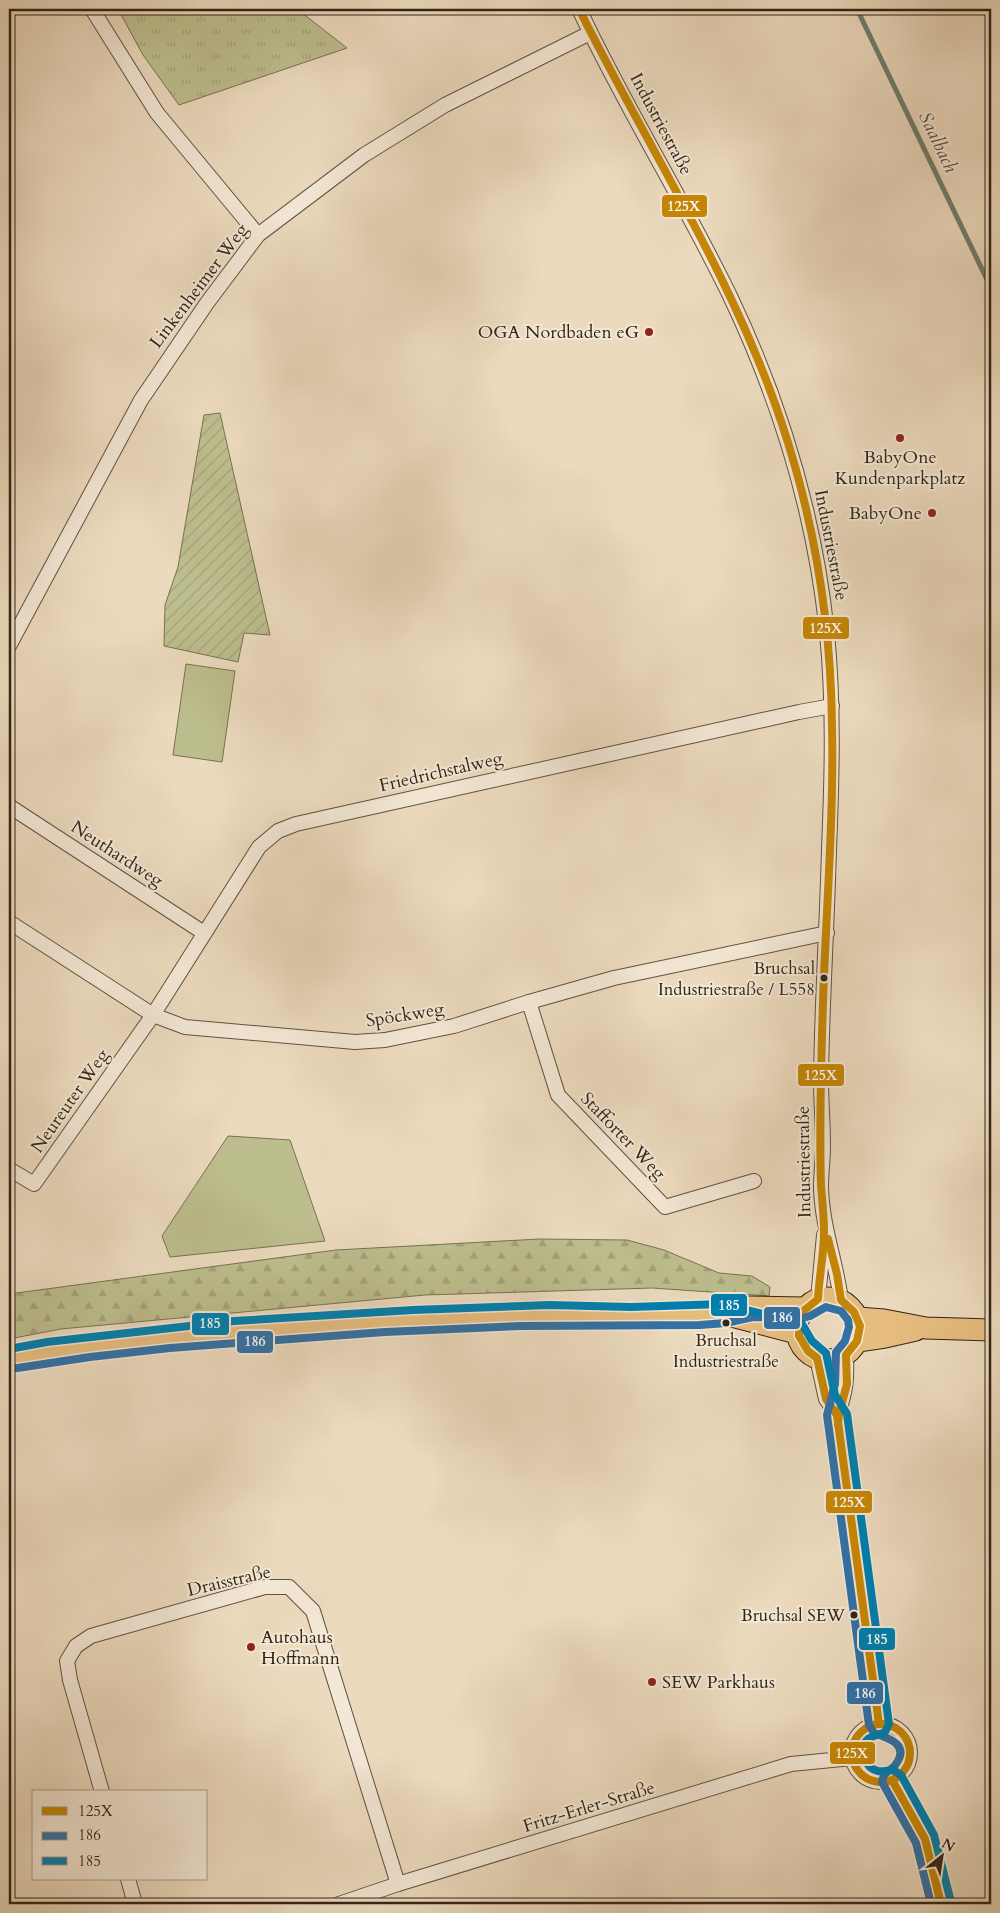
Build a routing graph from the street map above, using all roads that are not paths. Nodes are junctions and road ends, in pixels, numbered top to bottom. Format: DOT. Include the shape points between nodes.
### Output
graph roads {
  1 [pos="92,9"];
  2 [pos="579,9"];
  3 [pos="590,33"];
  4 [pos="258,235"];
  5 [pos="9,646"];
  6 [pos="832,706"];
  7 [pos="9,806"];
  8 [pos="9,922"];
  9 [pos="204,933"];
  10 [pos="827,933"];
  11 [pos="529,1002"];
  12 [pos="153,1014"];
  13 [pos="9,1169"];
  14 [pos="754,1181"];
  15 [pos="825,1227"];
  16 [pos="841,1300"];
  17 [pos="811,1303"];
  18 [pos="723,1314"];
  19 [pos="858,1318"];
  20 [pos="926,1328"];
  21 [pos="991,1330"];
  22 [pos="797,1333"];
  23 [pos="852,1348"];
  24 [pos="817,1358"];
  25 [pos="9,1359"];
  26 [pos="837,1415"];
  27 [pos="880,1724"];
  28 [pos="852,1758"];
  29 [pos="892,1780"];
  30 [pos="101,1790"];
  31 [pos="128,1880"];
  32 [pos="398,1884"];
  33 [pos="135,1904"];
  34 [pos="339,1904"];
  35 [pos="941,1904"];
  1 -- 4 [label="street" via="157,113"];
  2 -- 3 [label="street, Industriestraße"];
  3 -- 4 [label="street, Linkenheimer Weg" via="445,105 364,155"];
  3 -- 6 [label="street, Industriestraße" via="730,296 780,417 811,532 827,631"];
  4 -- 5 [label="street, Linkenheimer Weg" via="141,400"];
  6 -- 9 [label="street, Friedrichstalweg" via="296,824 278,831 259,847"];
  6 -- 10 [label="street, Industriestraße"];
  7 -- 9 [label="street, Neuthardweg"];
  8 -- 12 [label="street, Spöckweg"];
  9 -- 12 [label="street, Friedrichstalweg"];
  10 -- 11 [label="street, Spöckweg" via="614,978"];
  10 -- 15 [label="street, Industriestraße" via="821,1187"];
  11 -- 12 [label="street, Spöckweg" via="454,1026 385,1040 355,1042 185,1027"];
  11 -- 14 [label="street, Stafforter Weg" via="558,1095 666,1207"];
  12 -- 13 [label="street, Neureuter Weg" via="34,1184"];
  15 -- 16 [label="street, Industriestraße"];
  15 -- 17 [label="street, Industriestraße"];
  16 -- 17 [label="main road" via="834,1298"];
  16 -- 19 [label="main road"];
  17 -- 18 [label="main road" via="750,1307"];
  17 -- 22 [label="main road" via="800,1316"];
  18 -- 22 [label="main road"];
  18 -- 25 [label="main road" via="549,1315 235,1331"];
  19 -- 20 [label="main road"];
  19 -- 23 [label="main road" via="860,1334"];
  20 -- 21 [label="main road"];
  20 -- 23 [label="main road"];
  22 -- 24 [label="main road" via="801,1344"];
  23 -- 24 [label="main road" via="837,1359"];
  23 -- 26 [label="street" via="844,1398"];
  24 -- 26 [label="street" via="826,1399"];
  26 -- 27 [label="street"];
  27 -- 28 [label="street" via="859,1734 853,1745"];
  27 -- 29 [label="street" via="900,1731 910,1748 910,1758 904,1770"];
  28 -- 29 [label="street" via="866,1778 880,1782"];
  28 -- 32 [label="street, Fritz-Erler-Straße" via="791,1764"];
  29 -- 35 [label="street" via="925,1839"];
  30 -- 32 [label="street, Draisstraße" via="70,1680 67,1662 76,1646 90,1636 265,1587 289,1587 314,1611"];
  31 -- 33 [label="street"];
  32 -- 34 [label="street, Fritz-Erler-Straße"];
}
